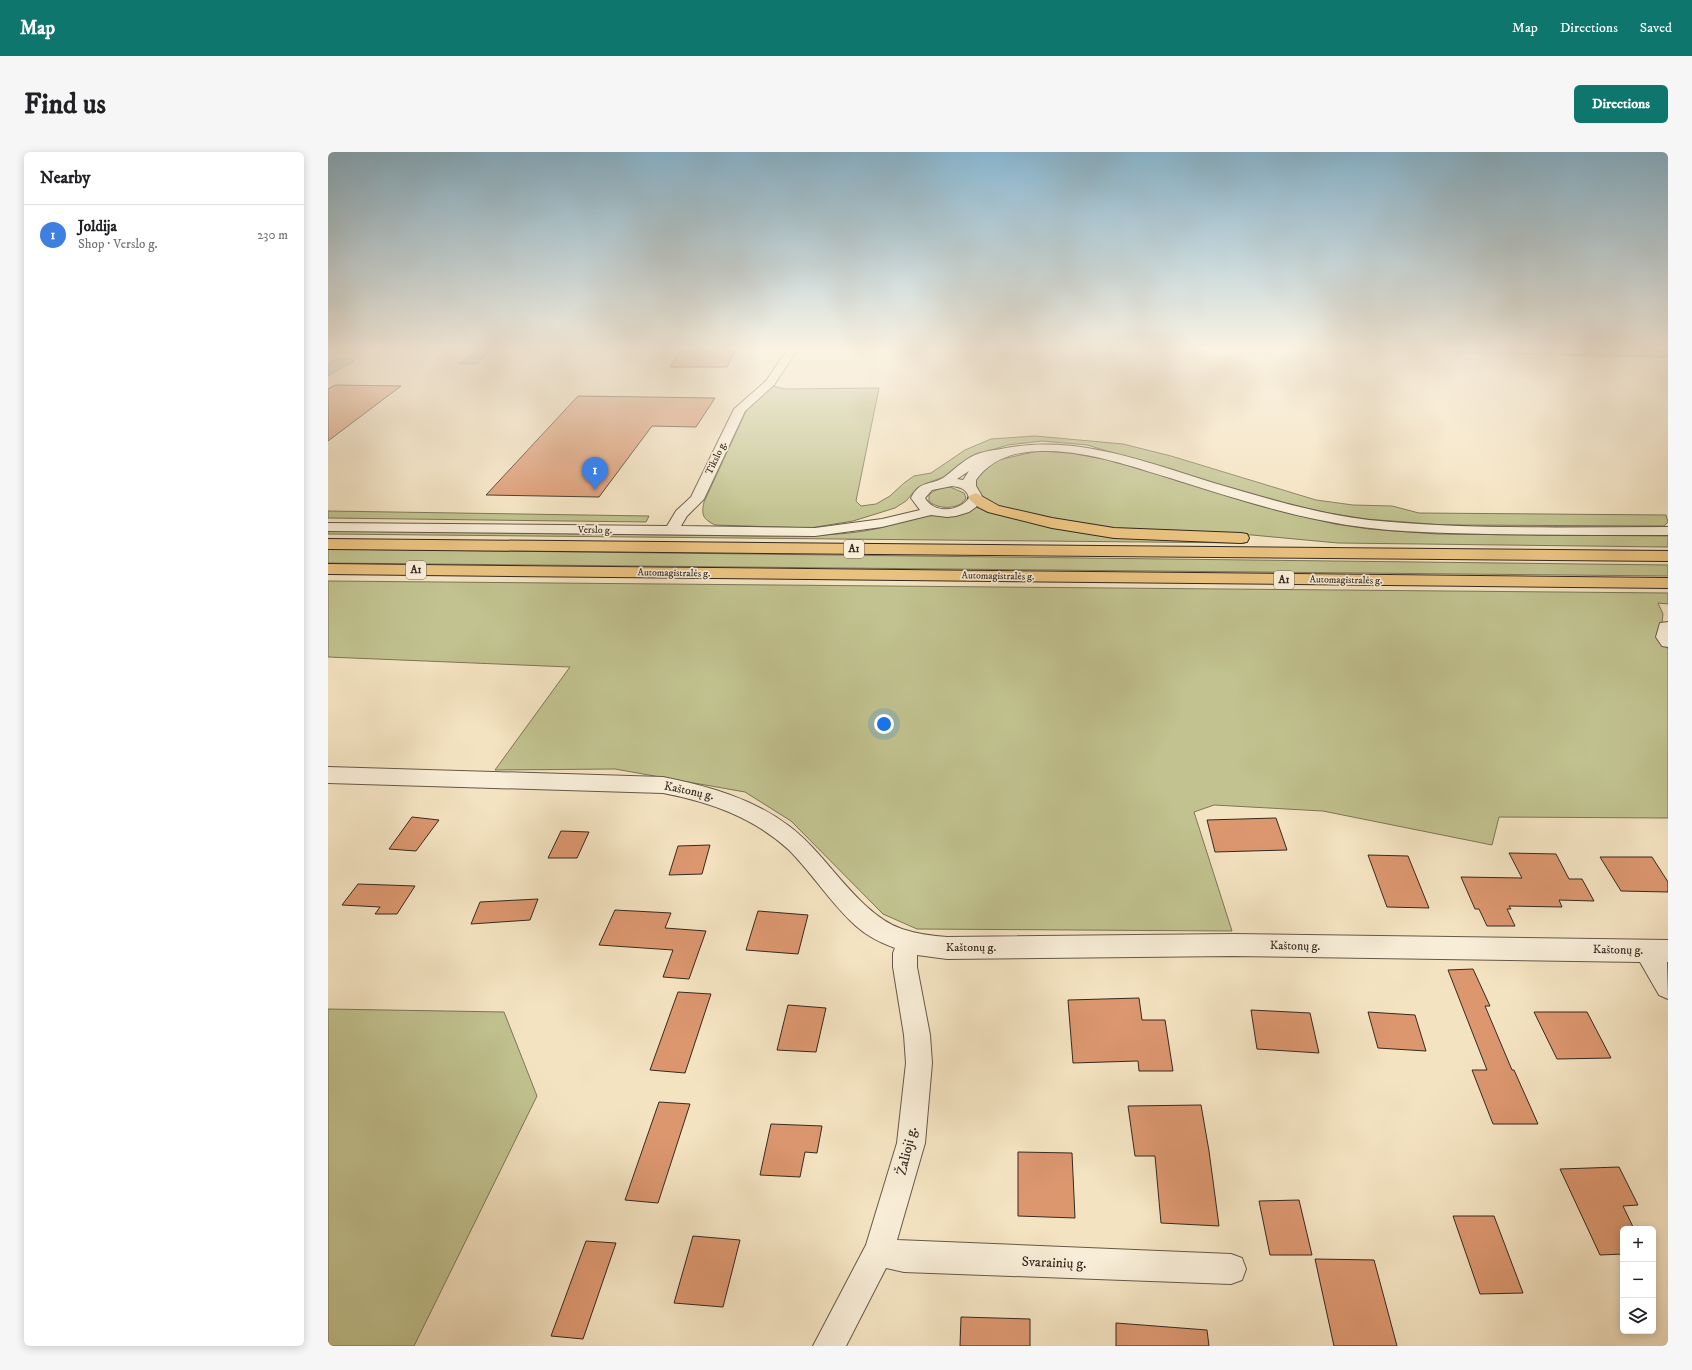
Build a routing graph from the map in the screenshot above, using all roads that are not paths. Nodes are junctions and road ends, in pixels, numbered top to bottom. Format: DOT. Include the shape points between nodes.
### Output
graph roads {
  1 [pos="744,406"];
  2 [pos="1001,453"];
  3 [pos="945,482"];
  4 [pos="973,493"];
  5 [pos="919,499"];
  6 [pos="932,511"];
  7 [pos="862,526"];
  8 [pos="328,527"];
  9 [pos="672,530"];
  10 [pos="1668,531"];
  11 [pos="328,544"];
  12 [pos="1668,551"];
  13 [pos="1668,556"];
  14 [pos="328,569"];
  15 [pos="505,571"];
  16 [pos="328,577"];
  17 [pos="1668,583"];
  18 [pos="1668,627"];
  19 [pos="1668,642"];
  20 [pos="328,775"];
  21 [pos="910,944"];
  22 [pos="1657,951"];
  23 [pos="1668,987"];
  24 [pos="879,1251"];
  25 [pos="1231,1269"];
  26 [pos="829,1346"];
  1 -- 9 [label="street, Tikslo g." via="697,499 681,514"];
  2 -- 3 [label="street" via="979,458"];
  2 -- 4 [label="street" via="977,469 969,480"];
  2 -- 10 [label="street" via="1041,446 1079,449 1119,458 1284,507 1380,525 1446,529"];
  3 -- 4 [label="street" via="958,483"];
  3 -- 5 [label="street, Verslo g." via="929,486 920,494"];
  4 -- 6 [label="street, Verslo g." via="974,502 963,510 946,513"];
  4 -- 12 [label="highway" via="984,504 994,508 1052,523 1114,533 1364,547"];
  5 -- 6 [label="street" via="923,507"];
  5 -- 7 [label="street, Verslo g." via="899,511"];
  6 -- 7 [label="street, Verslo g."];
  7 -- 9 [label="street, Verslo g." via="815,532"];
  8 -- 9 [label="street, Verslo g."];
  11 -- 13 [label="highway, A1"];
  14 -- 15 [label="highway, Automagistralės g. / A1"];
  15 -- 16 [label="highway" via="450,578"];
  15 -- 17 [label="highway, Automagistralės g. / A1"];
  18 -- 19 [label="street" via="1664,637"];
  20 -- 21 [label="street, Kaštonų g." via="663,785 702,793 722,799 771,824 797,845 863,918 875,928"];
  21 -- 22 [label="street, Kaštonų g." via="947,948 1232,945"];
  21 -- 24 [label="street, Žalioji g." via="904,967 917,1035 918,1089 911,1143"];
  22 -- 23 [label="street"];
  24 -- 25 [label="street, Svarainių g." via="904,1257"];
  24 -- 26 [label="street, Žalioji g."];
}
